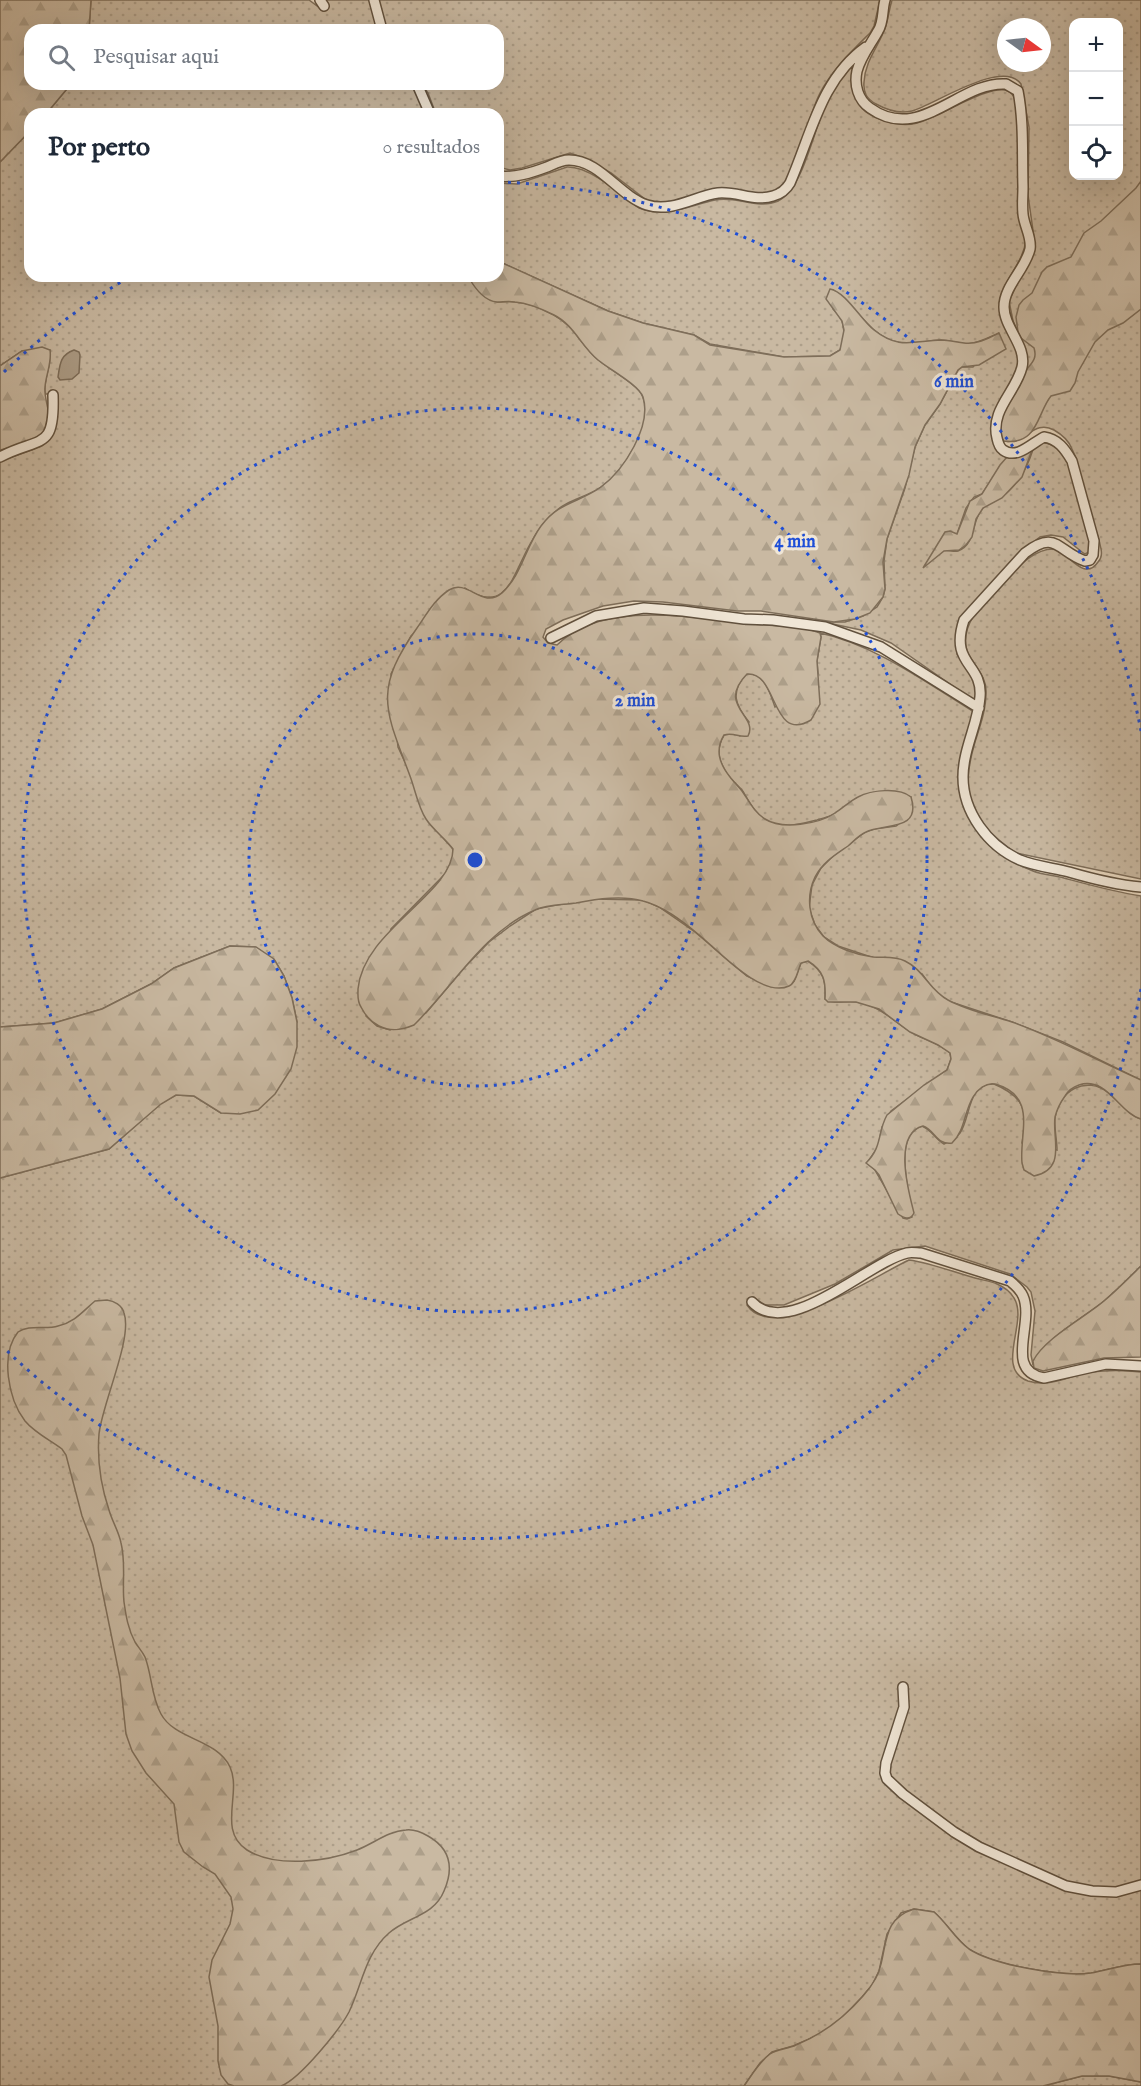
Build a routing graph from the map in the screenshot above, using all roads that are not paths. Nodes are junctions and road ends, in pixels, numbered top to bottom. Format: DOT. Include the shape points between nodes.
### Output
graph roads {
  1 [pos="374,0"];
  2 [pos="885,0"];
  3 [pos="380,24"];
  4 [pos="869,45"];
  5 [pos="420,90"];
  6 [pos="427,108"];
  7 [pos="504,176"];
  8 [pos="53,395"];
  9 [pos="0,457"];
  10 [pos="551,638"];
  11 [pos="979,708"];
  12 [pos="1141,887"];
  13 [pos="752,1302"];
  14 [pos="1141,1366"];
  15 [pos="903,1688"];
  16 [pos="1141,1885"];
  1 -- 3 [label="street"];
  2 -- 4 [label="street" via="881,25"];
  4 -- 7 [label="street" via="852,57 833,81 790,183 772,197 716,193 674,206 649,206 589,166 570,160 518,176"];
  4 -- 11 [label="street" via="857,72 858,93 866,105 893,118 913,118 999,83 1018,91 1023,215 1030,249 1009,289 1004,310 1023,360 996,419 996,433 1005,452 1020,451 1044,437 1057,441 1066,450 1094,541 1093,555 1085,561 1052,542 1036,545 964,620 961,653 980,683"];
  5 -- 6 [label="street"];
  8 -- 9 [label="street" via="54,420 44,438"];
  10 -- 11 [label="street" via="596,615 644,608 825,627 881,647"];
  11 -- 12 [label="street" via="966,757 964,793 969,809 990,839 1020,860"];
  13 -- 14 [label="street" via="768,1312 801,1308 889,1261 908,1253 921,1253 1010,1281 1019,1289 1026,1310 1023,1363 1035,1376 1044,1378 1106,1364"];
  15 -- 16 [label="street" via="904,1707 885,1773 903,1794 954,1833 1066,1886 1116,1892"];
}
